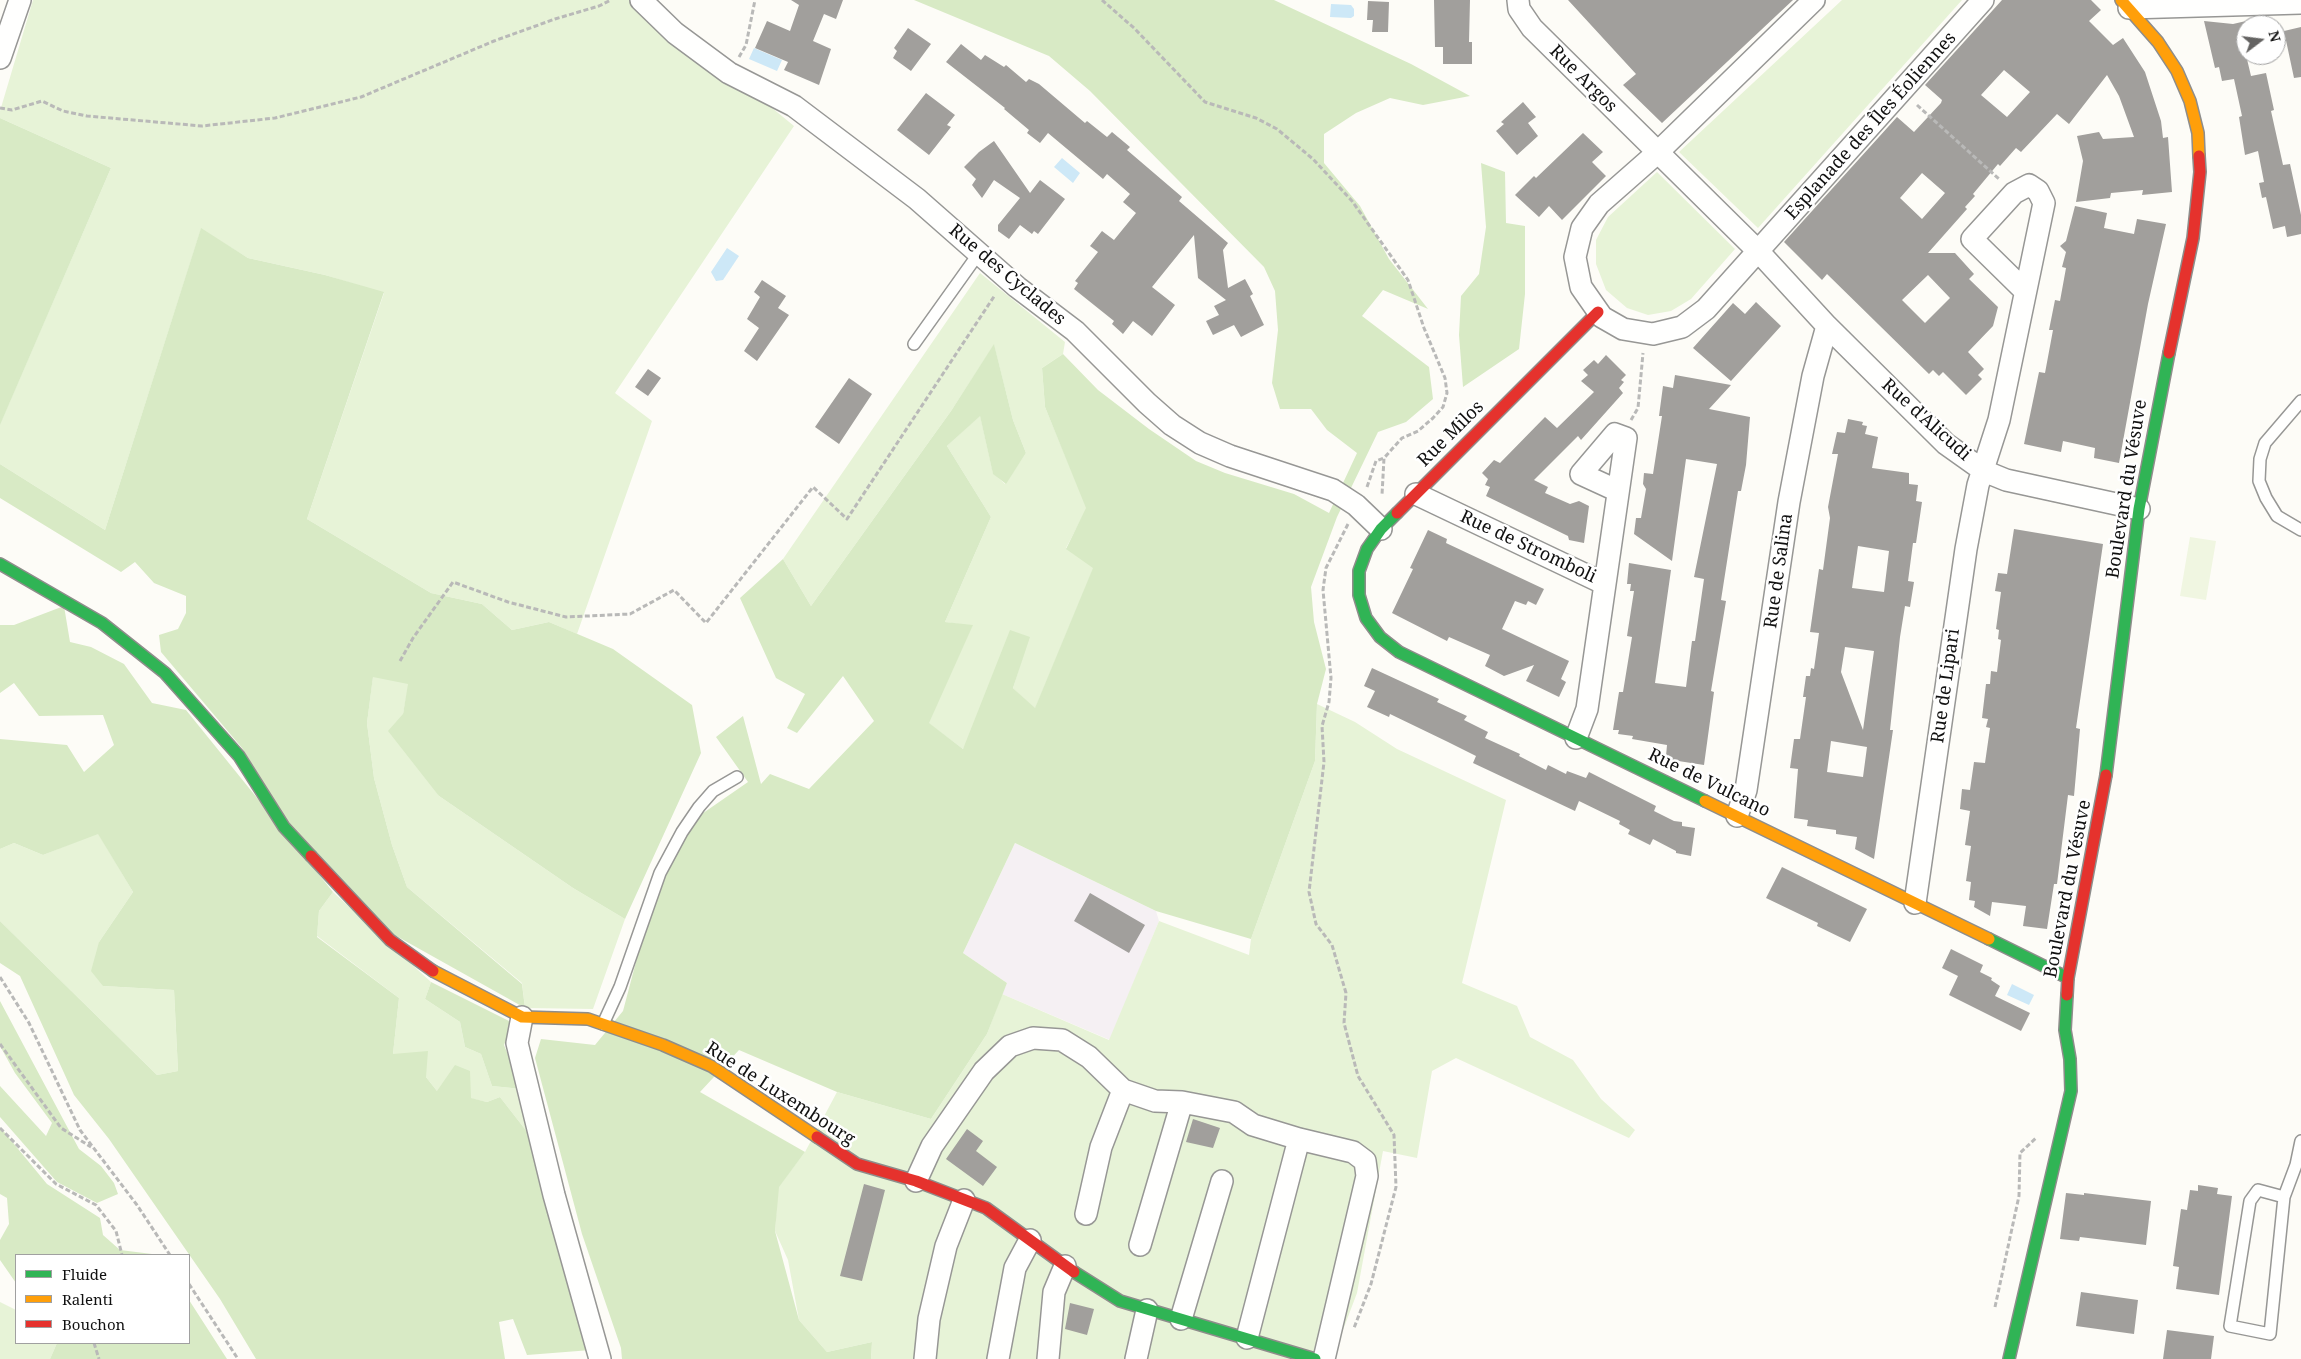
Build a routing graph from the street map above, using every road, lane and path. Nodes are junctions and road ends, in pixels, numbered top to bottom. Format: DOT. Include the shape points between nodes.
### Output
graph roads {
  1 [pos="20,0"];
  2 [pos="611,0"];
  3 [pos="641,0"];
  4 [pos="755,0"];
  5 [pos="1102,0"];
  6 [pos="1518,0"];
  7 [pos="1814,0"];
  8 [pos="1983,0"];
  9 [pos="2301,3"];
  10 [pos="2125,4"];
  11 [pos="0,58"];
  12 [pos="729,73"];
  13 [pos="1902,91"];
  14 [pos="0,108"];
  15 [pos="1657,153"];
  16 [pos="2014,193"];
  17 [pos="1758,251"];
  18 [pos="980,253"];
  19 [pos="1006,278"];
  20 [pos="2025,290"];
  21 [pos="1598,312"];
  22 [pos="1827,326"];
  23 [pos="1645,333"];
  24 [pos="914,344"];
  25 [pos="2301,401"];
  26 [pos="1621,436"];
  27 [pos="1384,458"];
  28 [pos="1984,471"];
  29 [pos="1618,491"];
  30 [pos="1416,494"];
  31 [pos="1382,503"];
  32 [pos="1356,505"];
  33 [pos="2139,509"];
  34 [pos="1381,529"];
  35 [pos="2301,530"];
  36 [pos="0,564"];
  37 [pos="1605,584"];
  38 [pos="1359,595"];
  39 [pos="400,661"];
  40 [pos="1576,738"];
  41 [pos="737,777"];
  42 [pos="1737,816"];
  43 [pos="1915,903"];
  44 [pos="0,977"];
  45 [pos="2068,978"];
  46 [pos="522,1017"];
  47 [pos="603,1024"];
  48 [pos="0,1044"];
  49 [pos="1123,1090"];
  50 [pos="1182,1102"];
  51 [pos="0,1128"];
  52 [pos="1299,1139"];
  53 [pos="2301,1141"];
  54 [pos="94,1149"];
  55 [pos="916,1181"];
  56 [pos="1222,1181"];
  57 [pos="2284,1197"];
  58 [pos="964,1200"];
  59 [pos="1086,1214"];
  60 [pos="1030,1240"];
  61 [pos="1140,1245"];
  62 [pos="122,1254"];
  63 [pos="169,1254"];
  64 [pos="1065,1266"];
  65 [pos="190,1286"];
  66 [pos="1147,1310"];
  67 [pos="1181,1319"];
  68 [pos="1352,1334"];
  69 [pos="1246,1338"];
  70 [pos="94,1344"];
  71 [pos="99,1359"];
  72 [pos="238,1359"];
  73 [pos="600,1359"];
  74 [pos="925,1359"];
  75 [pos="998,1359"];
  76 [pos="1048,1359"];
  77 [pos="1136,1359"];
  78 [pos="1315,1359"];
  79 [pos="1324,1359"];
  80 [pos="2009,1359"];
  1 -- 11 [label="street"];
  2 -- 14 [label="path" via="494,41 360,96 275,118 202,126 87,116 42,102 12,110"];
  3 -- 12 [label="street, Rue des Cyclades" via="675,33"];
  4 -- 12 [label="path" via="746,45"];
  5 -- 27 [label="path" via="1134,28 1205,102 1256,118 1277,129 1313,159 1352,201 1408,280 1445,378 1447,393 1443,407 1433,418 1418,431 1402,438"];
  6 -- 15 [label="street, Rue Argos" via="1519,9 1532,28"];
  7 -- 15 [label="street, Esplanade des Îles Éoliennes"];
  8 -- 13 [label="street, Esplanade des Îles Éoliennes"];
  9 -- 10 [label="street"];
  10 -- 33 [label="street, Boulevard du Vésuve" via="2177,70 2190,101 2198,133 2200,172 2193,238"];
  12 -- 18 [label="street, Rue des Cyclades" via="794,106 916,199"];
  13 -- 16 [label="path"];
  13 -- 17 [label="street, Esplanade des Îles Éoliennes"];
  15 -- 17 [label="street"];
  15 -- 21 [label="street, Esplanade des Îles Éoliennes" via="1599,204 1582,228 1575,257 1581,287"];
  16 -- 20 [label="street, Rue de Lipari" via="2029,185 2038,191 2044,203"];
  16 -- 20 [label="street" via="1972,239"];
  17 -- 22 [label="street, Rue d'Alicudi"];
  17 -- 23 [label="street, Esplanade des Îles Éoliennes" via="1706,309 1682,327"];
  18 -- 19 [label="street, Rue des Cyclades"];
  18 -- 24 [label="lane"];
  19 -- 32 [label="street, Rue des Cyclades" via="1075,331 1147,403 1179,429 1230,456 1333,490"];
  19 -- 39 [label="path" via="847,520 814,487 706,624 674,590 630,614 566,617 508,602 453,582"];
  20 -- 28 [label="street, Rue de Lipari" via="2000,420"];
  21 -- 23 [label="street, Esplanade des Îles Éoliennes" via="1623,329"];
  21 -- 30 [label="street, Rue Milos"];
  22 -- 28 [label="street, Rue d'Alicudi" via="1946,444"];
  22 -- 42 [label="street, Rue de Salina" via="1813,376 1789,502 1746,790"];
  23 -- 26 [label="path" via="1638,408"];
  25 -- 35 [label="lane" via="2265,443 2260,466 2260,481 2266,498 2278,516"];
  26 -- 29 [label="street" via="1626,438"];
  26 -- 29 [label="street" via="1615,434 1581,474"];
  27 -- 31 [label="path"];
  27 -- 32 [label="path" via="1376,461 1367,489"];
  28 -- 33 [label="street, Rue d'Alicudi" via="2006,480"];
  28 -- 43 [label="street, Rue de Lipari" via="1978,485 1966,548"];
  29 -- 37 [label="street"];
  30 -- 34 [label="street, Rue Milos"];
  30 -- 37 [label="street, Rue de Stromboli"];
  32 -- 34 [label="street, Rue des Cyclades"];
  32 -- 68 [label="path" via="1326,568 1323,590 1331,678 1322,726 1324,762 1309,892 1316,924 1332,944 1346,994 1344,1023 1358,1076 1394,1135 1396,1187 1371,1284"];
  33 -- 45 [label="street, Boulevard du Vésuve" via="2104,797"];
  34 -- 38 [label="street, Rue Milos" via="1367,549 1359,571"];
  36 -- 46 [label="street, Rue de Luxembourg" via="102,623 165,673 239,756 284,827 390,940 428,969"];
  37 -- 40 [label="street, Rue de Stromboli" via="1587,709"];
  38 -- 40 [label="street, Rue de Vulcano" via="1366,618 1380,638 1399,652"];
  40 -- 42 [label="street, Rue de Vulcano"];
  41 -- 47 [label="lane" via="713,791 698,806 682,832 660,873 620,987"];
  42 -- 43 [label="street, Rue de Vulcano"];
  43 -- 45 [label="street, Rue de Vulcano"];
  44 -- 54 [label="path" via="28,1023 80,1130"];
  45 -- 80 [label="street, Boulevard du Vésuve" via="2065,1030 2071,1091"];
  46 -- 47 [label="street, Rue de Luxembourg" via="588,1019"];
  46 -- 73 [label="street" via="517,1043 554,1194"];
  47 -- 55 [label="street, Rue de Luxembourg" via="711,1066 857,1164"];
  48 -- 54 [label="path" via="61,1128"];
  49 -- 50 [label="street" via="1155,1100"];
  49 -- 55 [label="street" via="1089,1057 1062,1040 1033,1038 1010,1046 984,1071 938,1138"];
  49 -- 59 [label="street" via="1101,1147"];
  50 -- 52 [label="street" via="1234,1112 1254,1125"];
  50 -- 61 [label="street"];
  51 -- 62 [label="path" via="56,1184 96,1205 116,1231"];
  52 -- 69 [label="street"];
  52 -- 79 [label="street" via="1353,1152 1365,1161 1367,1176"];
  53 -- 57 [label="lane"];
  54 -- 63 [label="path"];
  55 -- 58 [label="street, Rue de Luxembourg"];
  56 -- 67 [label="street"];
  57 -- 57 [label="lane" via="2258,1190 2250,1201 2230,1326 2270,1334"];
  58 -- 60 [label="street, Rue de Luxembourg" via="986,1208"];
  58 -- 74 [label="street" via="946,1246 929,1319"];
  60 -- 64 [label="street, Rue de Luxembourg"];
  60 -- 75 [label="street" via="1015,1268"];
  64 -- 66 [label="street, Rue de Luxembourg" via="1120,1301"];
  64 -- 76 [label="street" via="1054,1292"];
  65 -- 72 [label="path"];
  66 -- 67 [label="street, Rue de Luxembourg"];
  66 -- 77 [label="street"];
  67 -- 69 [label="street, Rue de Luxembourg"];
  69 -- 78 [label="street, Rue de Luxembourg"];
  70 -- 71 [label="path"];
}
